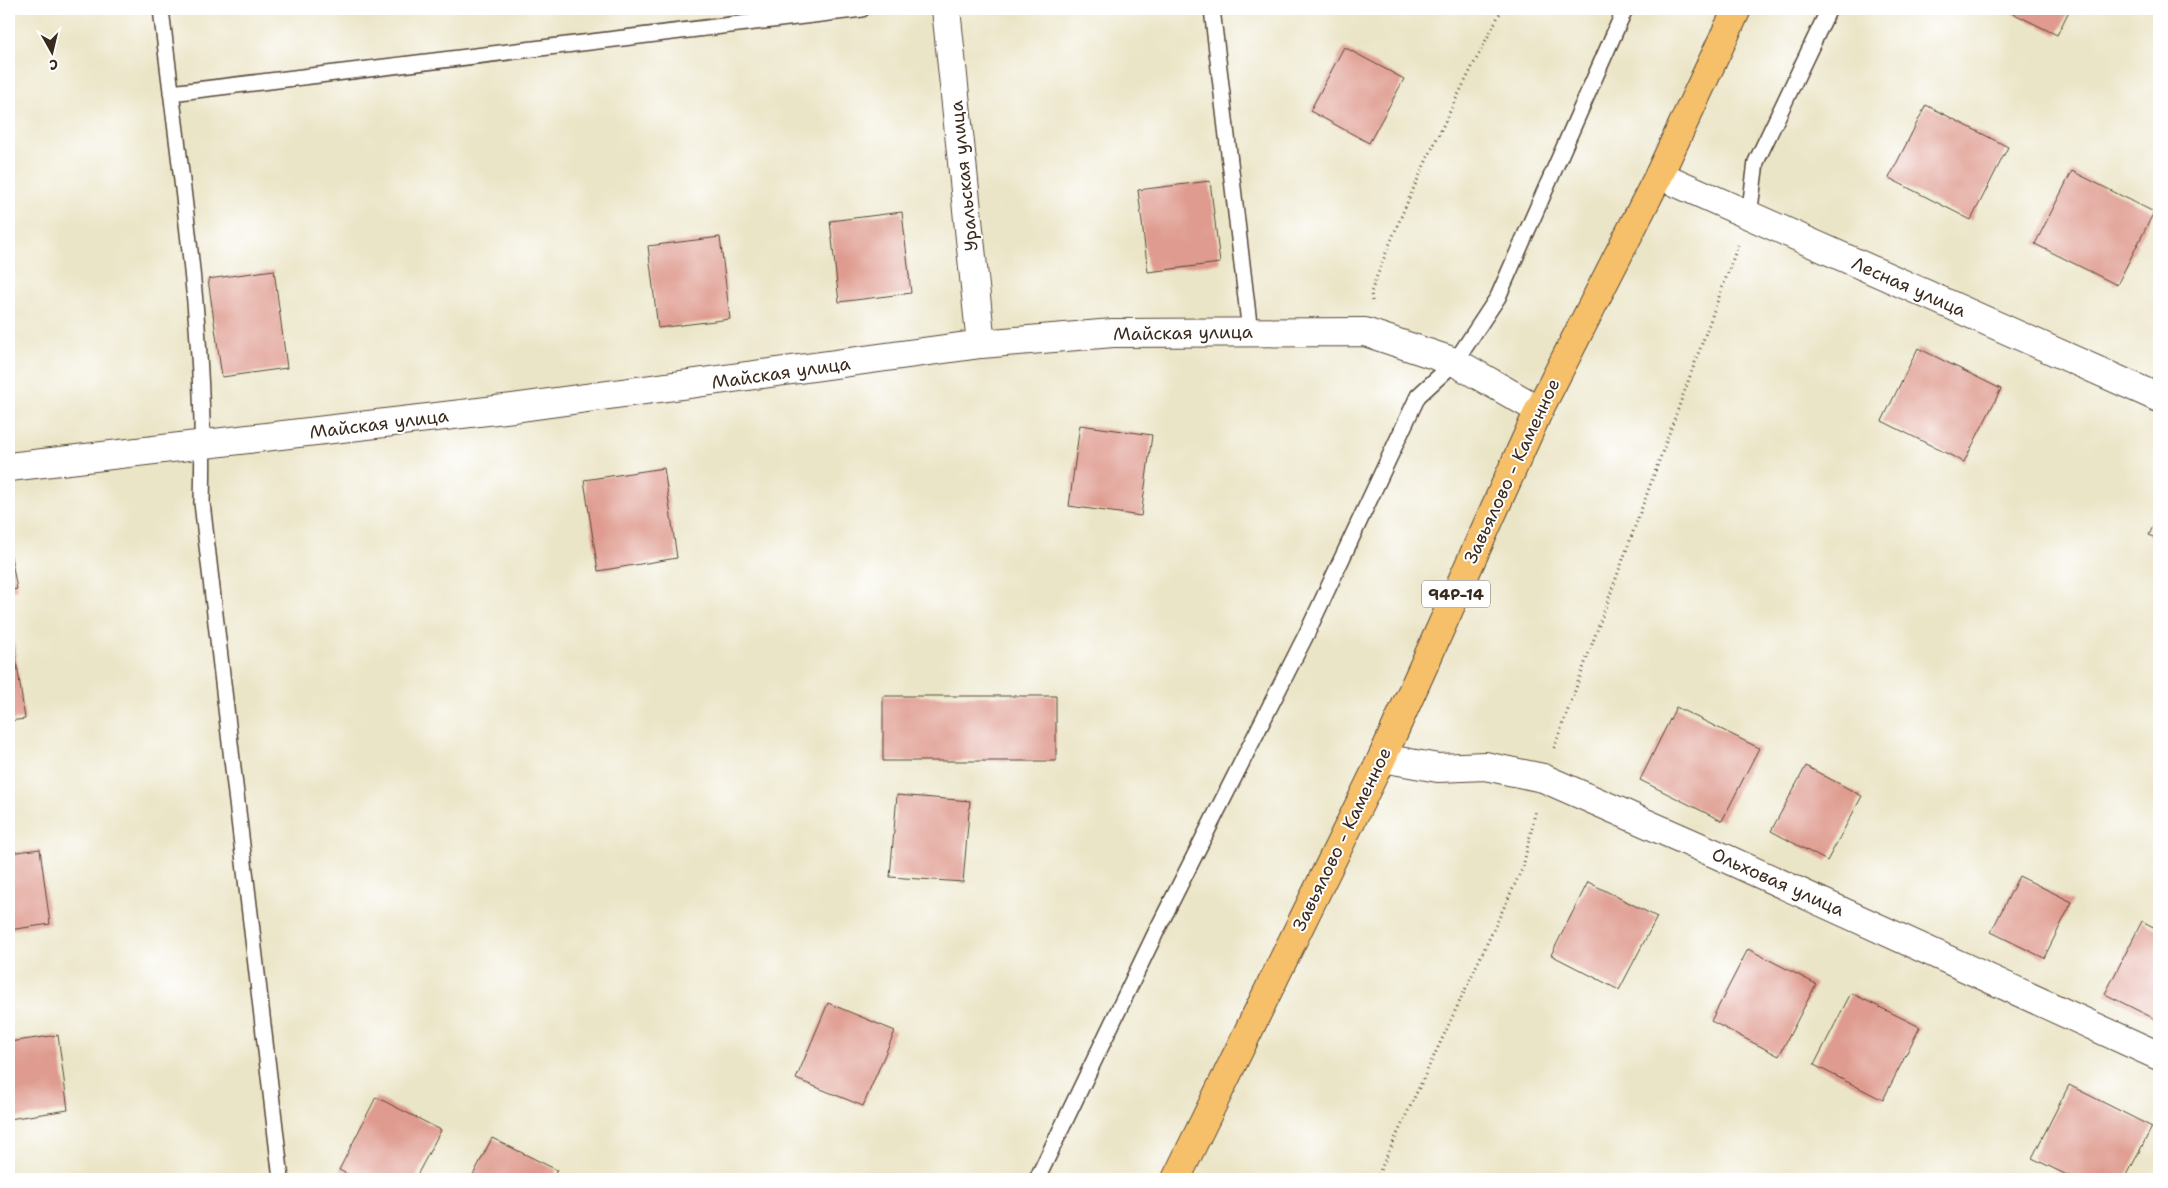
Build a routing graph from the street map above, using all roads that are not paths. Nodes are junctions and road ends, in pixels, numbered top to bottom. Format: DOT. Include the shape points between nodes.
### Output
graph roads {
  1 [pos="161,9"];
  2 [pos="862,9"];
  3 [pos="946,9"];
  4 [pos="1212,9"];
  5 [pos="1625,9"];
  6 [pos="1737,9"];
  7 [pos="1829,9"];
  8 [pos="171,93"];
  9 [pos="1659,175"];
  10 [pos="1749,216"];
  11 [pos="1250,332"];
  12 [pos="982,344"];
  13 [pos="1455,362"];
  14 [pos="2159,398"];
  15 [pos="1538,410"];
  16 [pos="204,445"];
  17 [pos="9,467"];
  18 [pos="1382,758"];
  19 [pos="2159,1056"];
  20 [pos="281,1179"];
  21 [pos="1037,1179"];
  22 [pos="1176,1179"];
  1 -- 8 [label="lane"];
  2 -- 8 [label="lane"];
  3 -- 12 [label="street, Уральская улица"];
  4 -- 11 [label="lane"];
  5 -- 13 [label="lane" via="1498,297"];
  6 -- 9 [label="main road, Завьялово - Каменное / 94Р-14"];
  7 -- 10 [label="lane" via="1756,162"];
  8 -- 16 [label="lane" via="191,266"];
  9 -- 10 [label="street, Лесная улица"];
  9 -- 15 [label="main road, Завьялово - Каменное / 94Р-14"];
  10 -- 14 [label="street, Лесная улица"];
  11 -- 12 [label="street, Майская улица" via="1113,333"];
  11 -- 13 [label="street, Майская улица" via="1364,332"];
  12 -- 16 [label="street, Майская улица" via="522,407"];
  13 -- 15 [label="street, Майская улица"];
  13 -- 21 [label="lane" via="1418,396 1307,633 1157,930"];
  15 -- 18 [label="main road, Завьялово - Каменное / 94Р-14"];
  16 -- 17 [label="street, Майская улица"];
  16 -- 20 [label="lane" via="202,503"];
  18 -- 19 [label="street, Ольховая улица" via="1438,768 1485,766 1542,778"];
  18 -- 22 [label="main road, Завьялово - Каменное / 94Р-14"];
}
